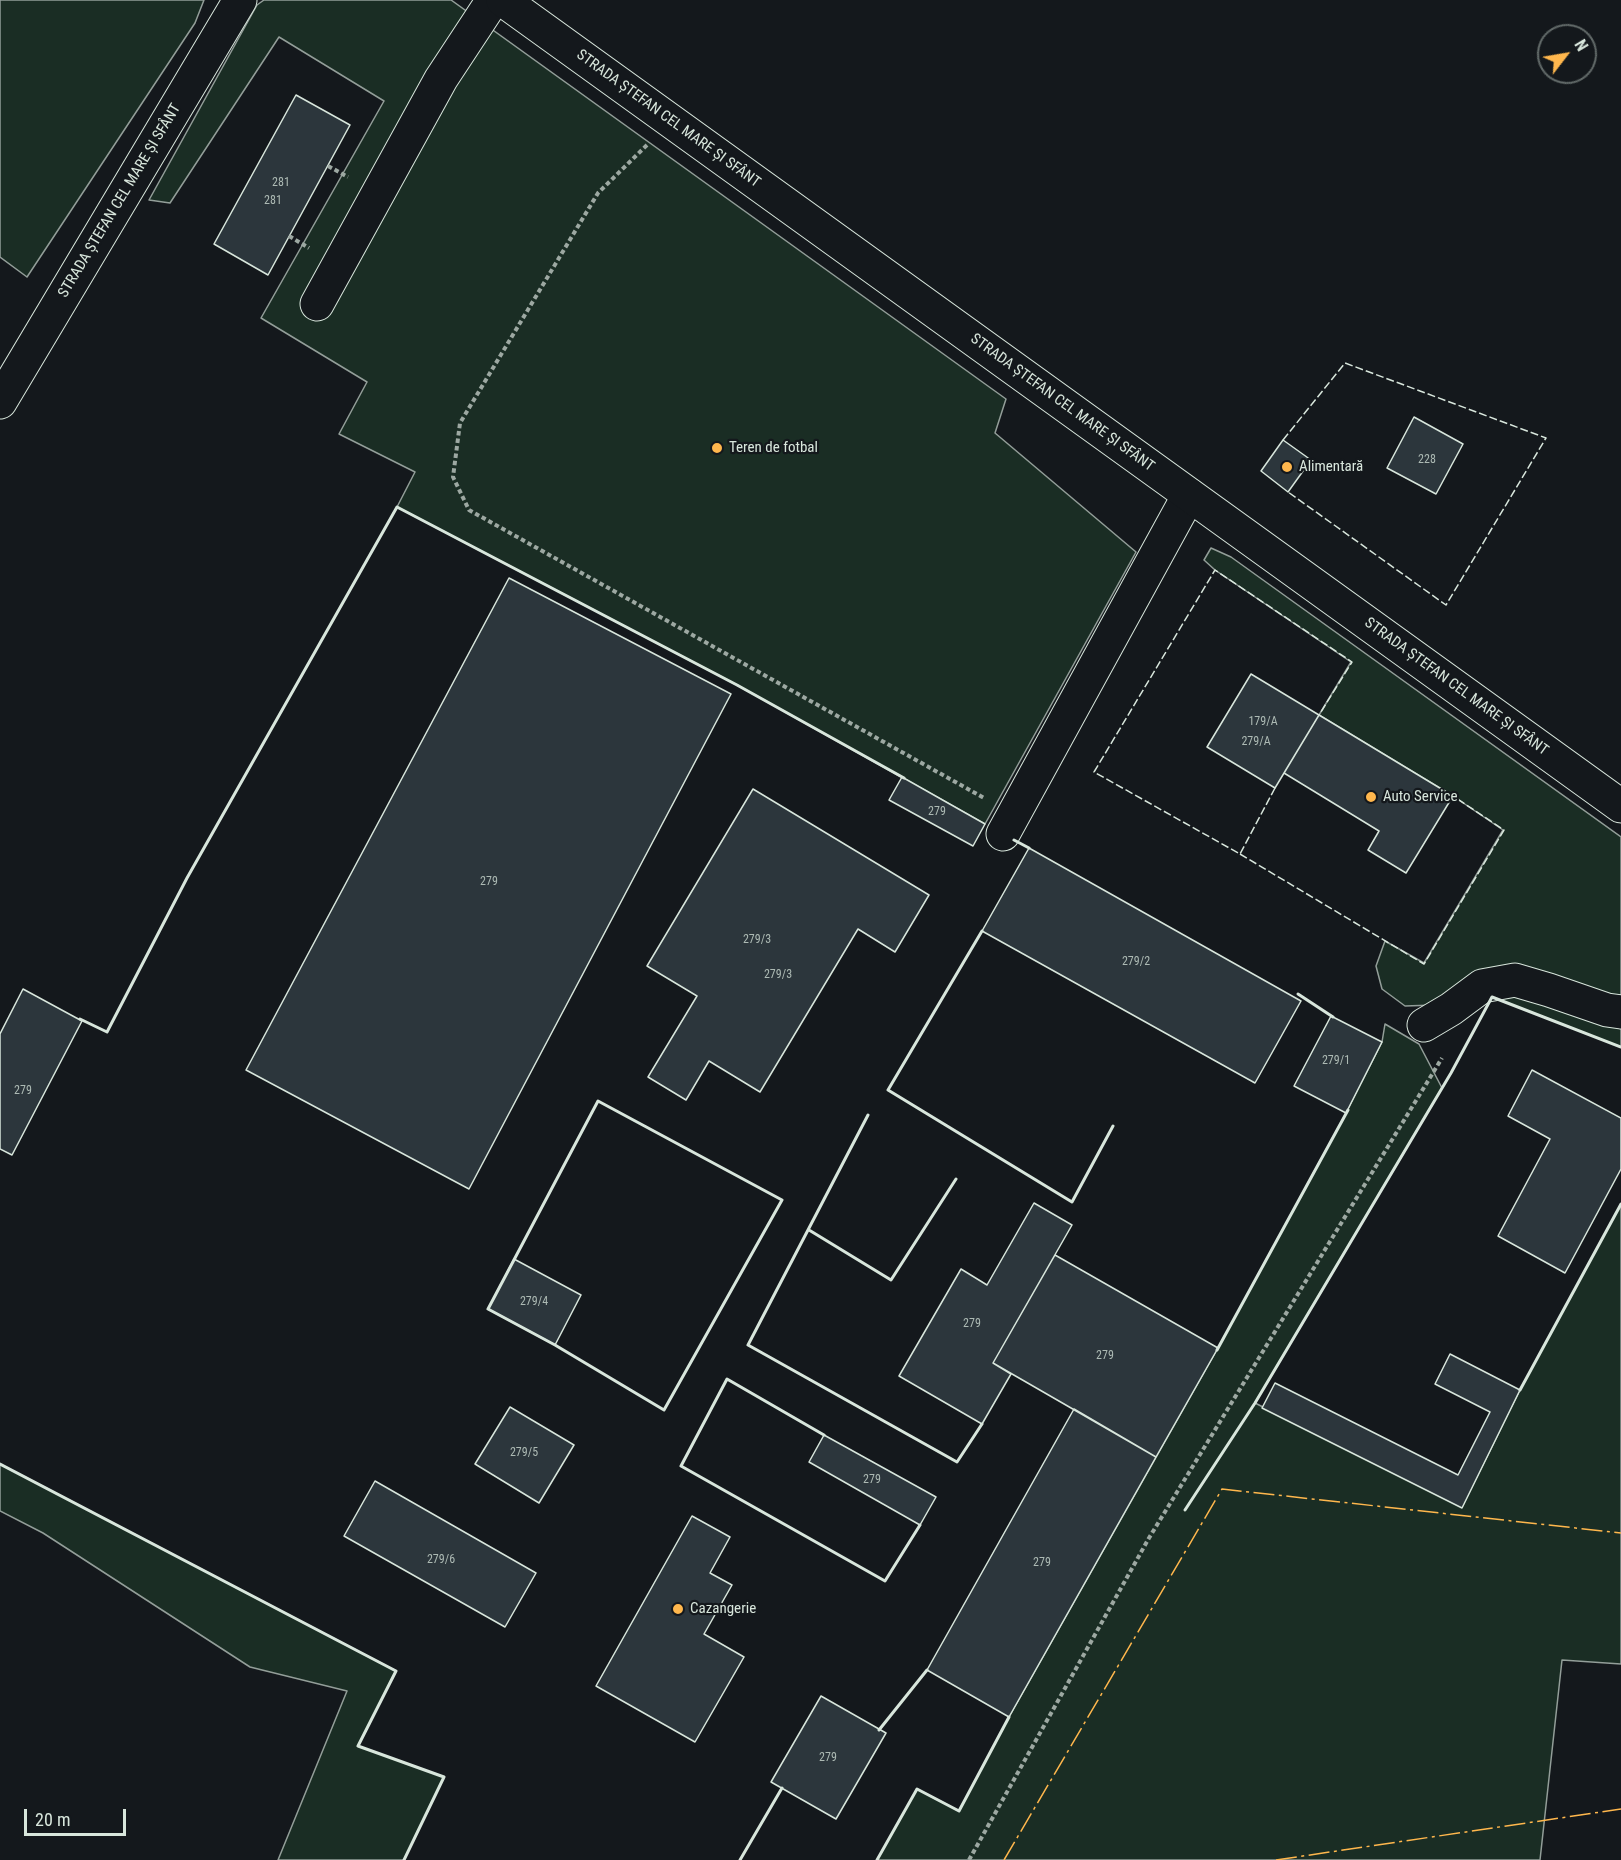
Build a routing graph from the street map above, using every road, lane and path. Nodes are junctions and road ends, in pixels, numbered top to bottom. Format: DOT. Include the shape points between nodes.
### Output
graph roads {
  1 [pos="240,0"];
  2 [pos="493,0"];
  3 [pos="503,0"];
  4 [pos="671,121"];
  5 [pos="317,304"];
  6 [pos="0,402"];
  7 [pos="1189,495"];
  8 [pos="1621,806"];
  9 [pos="1008,824"];
  10 [pos="1621,1012"];
  11 [pos="1424,1025"];
  12 [pos="1442,1058"];
  13 [pos="969,1860"];
  1 -- 6 [label="main road, STRADA ȘTEFAN CEL MARE ȘI SFÂNT"];
  2 -- 5 [label="main road" via="441,78"];
  3 -- 4 [label="main road, STRADA ȘTEFAN CEL MARE ȘI SFÂNT"];
  4 -- 7 [label="main road, STRADA ȘTEFAN CEL MARE ȘI SFÂNT"];
  4 -- 9 [label="path" via="598,193 460,423 453,477 469,510"];
  7 -- 8 [label="main road, STRADA ȘTEFAN CEL MARE ȘI SFÂNT"];
  7 -- 9 [label="main road"];
  10 -- 11 [label="main road" via="1515,980 1482,986"];
  12 -- 13 [label="path" via="1149,1538"];
}
